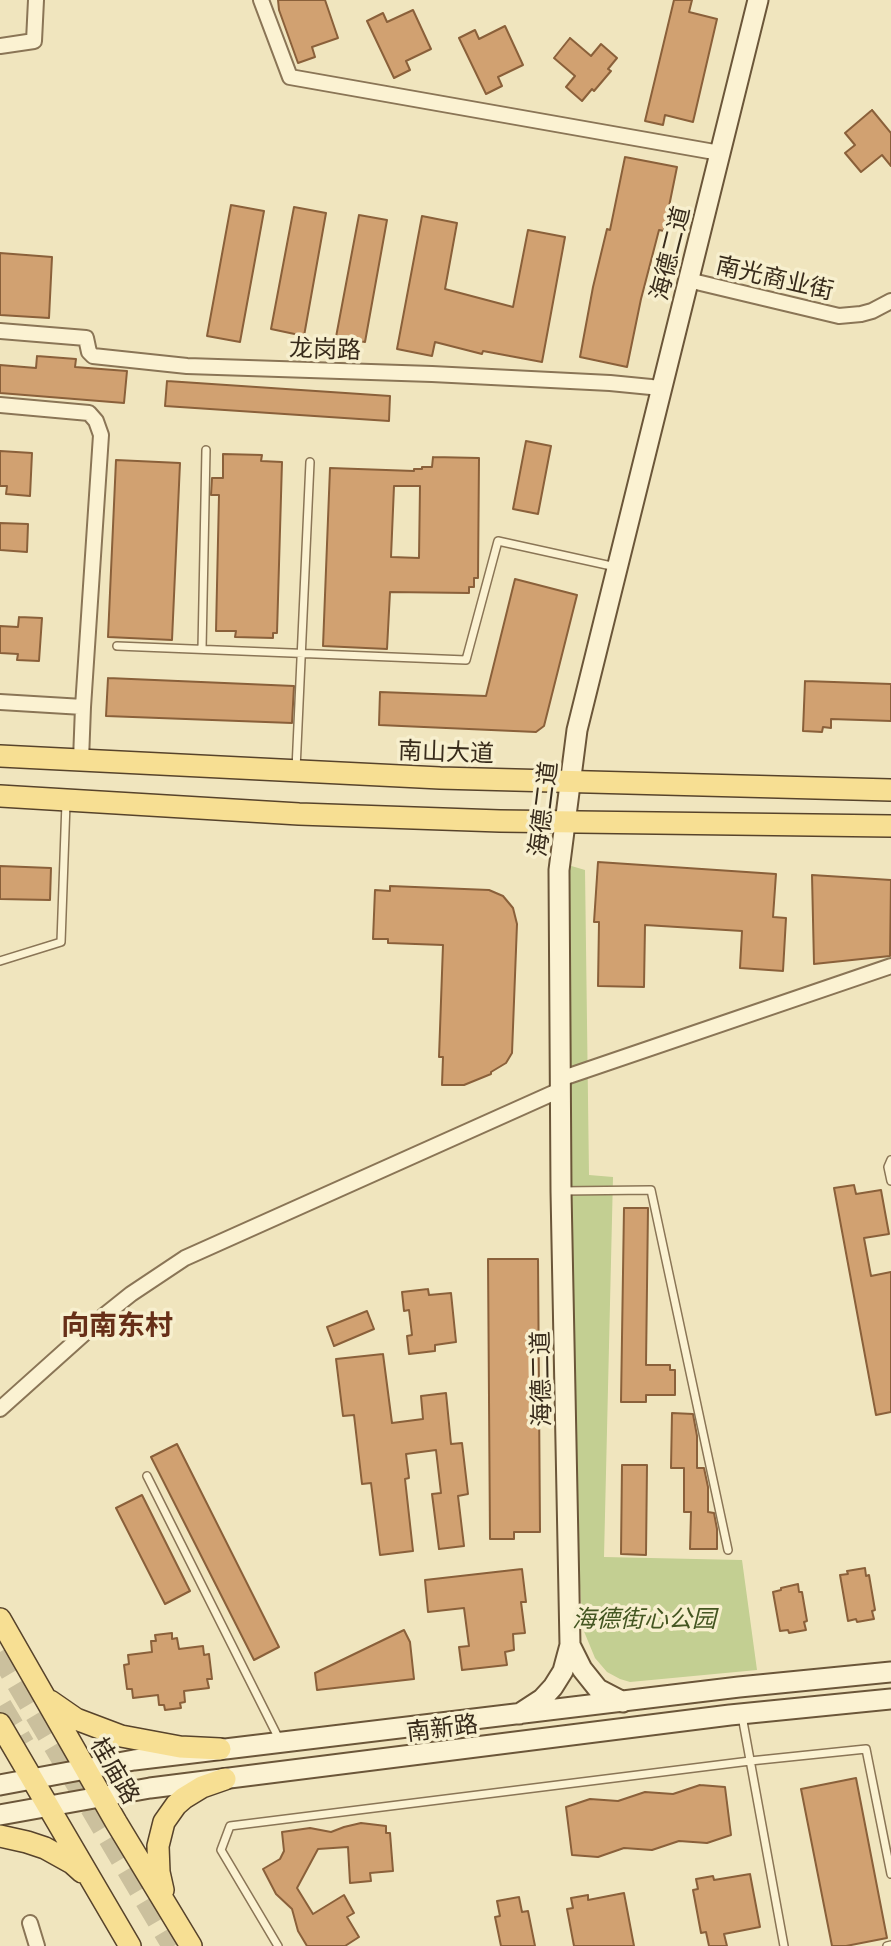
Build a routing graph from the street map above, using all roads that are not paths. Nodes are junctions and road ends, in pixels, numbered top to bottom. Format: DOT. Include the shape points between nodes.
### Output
graph roads {
  1 [pos="36,0"];
  2 [pos="261,0"];
  3 [pos="758,0"];
  4 [pos="0,46"];
  5 [pos="720,153"];
  6 [pos="688,280"];
  7 [pos="891,301"];
  8 [pos="0,331"];
  9 [pos="661,388"];
  10 [pos="0,405"];
  11 [pos="206,450"];
  12 [pos="310,462"];
  13 [pos="617,567"];
  14 [pos="117,646"];
  15 [pos="202,649"];
  16 [pos="303,653"];
  17 [pos="0,702"];
  18 [pos="83,707"];
  19 [pos="0,756"];
  20 [pos="81,760"];
  21 [pos="296,770"];
  22 [pos="570,782"];
  23 [pos="891,790"];
  24 [pos="0,796"];
  25 [pos="66,800"];
  26 [pos="565,822"];
  27 [pos="891,826"];
  28 [pos="0,961"];
  29 [pos="891,967"];
  30 [pos="560,1084"];
  31 [pos="891,1160"];
  32 [pos="891,1181"];
  33 [pos="561,1191"];
  34 [pos="0,1409"];
  35 [pos="147,1476"];
  36 [pos="728,1550"];
  37 [pos="0,1619"];
  38 [pos="570,1645"];
  39 [pos="891,1672"];
  40 [pos="41,1693"];
  41 [pos="891,1699"];
  42 [pos="623,1702"];
  43 [pos="519,1714"];
  44 [pos="741,1714"];
  45 [pos="0,1724"];
  46 [pos="280,1742"];
  47 [pos="220,1749"];
  48 [pos="750,1761"];
  49 [pos="85,1769"];
  50 [pos="32,1779"];
  51 [pos="225,1779"];
  52 [pos="0,1785"];
  53 [pos="101,1797"];
  54 [pos="48,1806"];
  55 [pos="0,1815"];
  56 [pos="0,1836"];
  57 [pos="891,1874"];
  58 [pos="97,1890"];
  59 [pos="172,1915"];
  60 [pos="30,1923"];
  61 [pos="37,1946"];
  62 [pos="130,1946"];
  63 [pos="191,1946"];
  64 [pos="278,1946"];
  65 [pos="784,1946"];
  1 -- 4 [label="street" via="33,41"];
  2 -- 5 [label="street" via="290,77"];
  3 -- 5 [label="street, 海德二道"];
  5 -- 6 [label="street, 海德二道"];
  6 -- 7 [label="street, 南光商业街" via="839,316 872,311"];
  6 -- 9 [label="street, 海德二道"];
  8 -- 9 [label="street, 龙岗路" via="86,338 93,356 187,366"];
  9 -- 13 [label="street, 海德二道"];
  10 -- 18 [label="street" via="89,413 101,435"];
  11 -- 15 [label="lane"];
  12 -- 16 [label="lane"];
  13 -- 16 [label="lane" via="498,541 466,660"];
  13 -- 22 [label="street, 海德二道" via="577,730"];
  14 -- 15 [label="lane"];
  15 -- 16 [label="lane"];
  16 -- 21 [label="lane"];
  17 -- 18 [label="street"];
  18 -- 20 [label="street"];
  19 -- 20 [label="main road, 南山大道"];
  20 -- 21 [label="main road, 南山大道"];
  21 -- 22 [label="main road, 南山大道"];
  22 -- 23 [label="main road, 南山大道"];
  22 -- 26 [label="street, 海德二道"];
  24 -- 25 [label="main road"];
  25 -- 26 [label="main road" via="299,814"];
  25 -- 28 [label="lane" via="61,942"];
  26 -- 27 [label="main road"];
  26 -- 30 [label="street, 海德二道" via="559,870"];
  29 -- 30 [label="street"];
  30 -- 33 [label="street, 海德二道"];
  30 -- 34 [label="street" via="185,1258 106,1314"];
  31 -- 32 [label="lane"];
  33 -- 36 [label="lane" via="651,1190"];
  33 -- 38 [label="street, 海德二道"];
  35 -- 46 [label="lane"];
  37 -- 40 [label="main road, 桂庙路"];
  38 -- 42 [label="street, 海德二道" via="598,1689"];
  38 -- 43 [label="street, 海德二道" via="553,1687"];
  39 -- 42 [label="street, 南新路"];
  40 -- 47 [label="main road" via="76,1719 121,1736 170,1746"];
  40 -- 49 [label="main road, 桂庙路"];
  41 -- 44 [label="street, 南新路"];
  42 -- 43 [label="street, 南新路"];
  43 -- 46 [label="street, 南新路"];
  44 -- 48 [label="lane"];
  44 -- 51 [label="street, 南新路"];
  45 -- 50 [label="main road"];
  46 -- 47 [label="street, 南新路"];
  47 -- 49 [label="street, 南新路"];
  48 -- 57 [label="lane" via="866,1749"];
  48 -- 64 [label="lane" via="230,1826 221,1850"];
  48 -- 65 [label="lane"];
  49 -- 50 [label="street, 南新路"];
  49 -- 53 [label="main road, 桂庙路"];
  50 -- 52 [label="street, 南新路"];
  50 -- 54 [label="main road"];
  51 -- 53 [label="street, 南新路"];
  51 -- 59 [label="main road" via="184,1798 164,1822 158,1859"];
  53 -- 54 [label="street, 南新路"];
  53 -- 59 [label="main road, 桂庙路"];
  54 -- 55 [label="street, 南新路"];
  54 -- 58 [label="main road"];
  56 -- 58 [label="main road" via="59,1855"];
  58 -- 62 [label="main road"];
  59 -- 63 [label="main road, 桂庙路"];
  60 -- 61 [label="street"];
}
